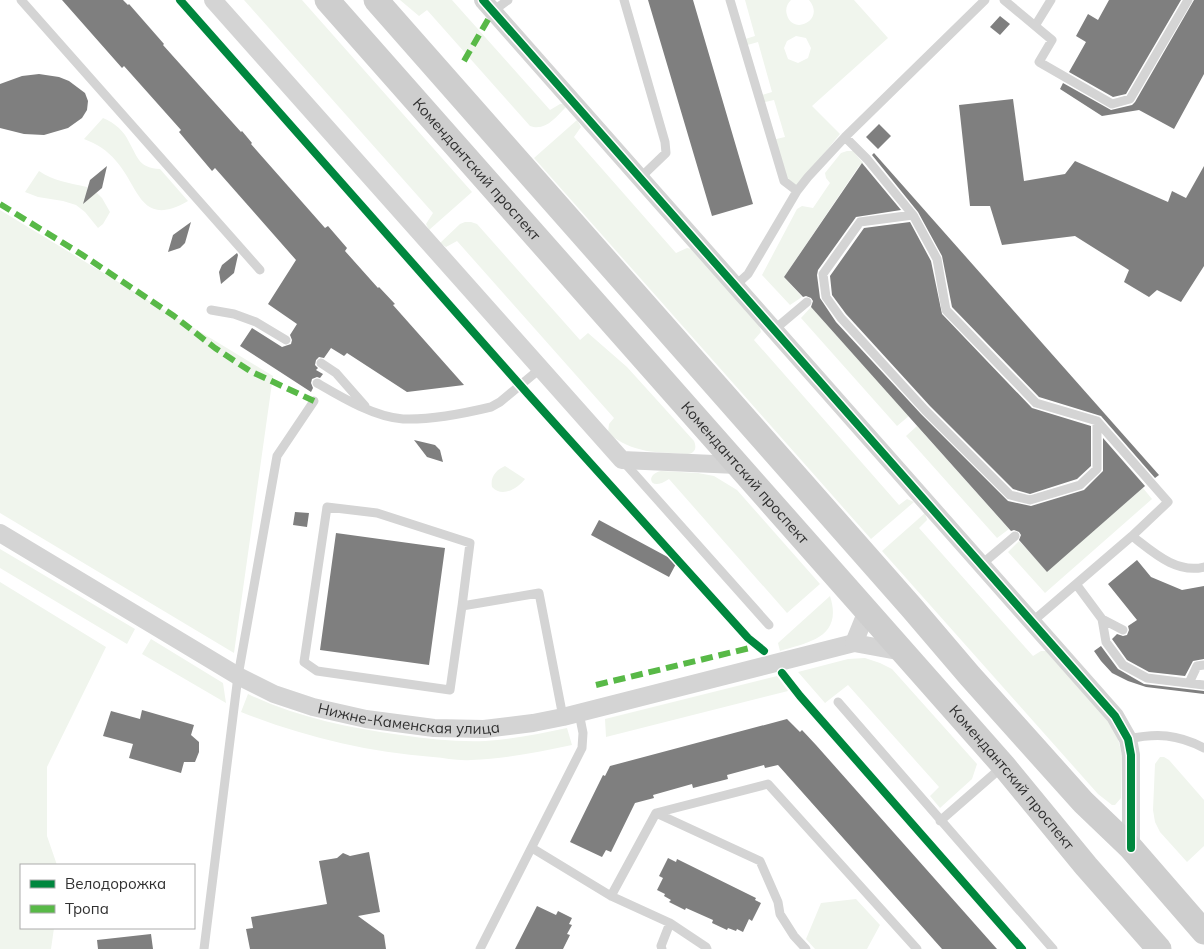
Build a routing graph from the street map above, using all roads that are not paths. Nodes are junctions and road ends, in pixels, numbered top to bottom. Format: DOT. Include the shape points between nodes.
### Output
graph roads {
  1 [pos="21,0"];
  2 [pos="213,0"];
  3 [pos="327,0"];
  4 [pos="376,0"];
  5 [pos="508,0"];
  6 [pos="624,0"];
  7 [pos="730,0"];
  8 [pos="985,0"];
  9 [pos="1004,0"];
  10 [pos="1051,0"];
  11 [pos="1188,0"];
  12 [pos="488,5"];
  13 [pos="1035,26"];
  14 [pos="845,138"];
  15 [pos="640,178"];
  16 [pos="797,191"];
  17 [pos="913,215"];
  18 [pos="260,270"];
  19 [pos="736,285"];
  20 [pos="807,302"];
  21 [pos="211,310"];
  22 [pos="775,329"];
  23 [pos="286,340"];
  24 [pos="321,363"];
  25 [pos="541,368"];
  26 [pos="317,383"];
  27 [pos="314,401"];
  28 [pos="367,408"];
  29 [pos="1097,421"];
  30 [pos="622,460"];
  31 [pos="737,465"];
  32 [pos="0,533"];
  33 [pos="1015,536"];
  34 [pos="1132,536"];
  35 [pos="982,564"];
  36 [pos="1204,567"];
  37 [pos="1076,584"];
  38 [pos="462,606"];
  39 [pos="867,611"];
  40 [pos="1102,619"];
  41 [pos="1033,621"];
  42 [pos="769,625"];
  43 [pos="1123,630"];
  44 [pos="854,644"];
  45 [pos="903,652"];
  46 [pos="1204,665"];
  47 [pos="238,676"];
  48 [pos="1189,683"];
  49 [pos="1204,685"];
  50 [pos="838,702"];
  51 [pos="571,715"];
  52 [pos="1128,740"];
  53 [pos="1204,748"];
  54 [pos="1003,765"];
  55 [pos="656,813"];
  56 [pos="940,821"];
  57 [pos="532,848"];
  58 [pos="1131,848"];
  59 [pos="611,896"];
  60 [pos="670,923"];
  61 [pos="1204,932"];
  62 [pos="204,949"];
  63 [pos="480,949"];
  64 [pos="662,949"];
  65 [pos="707,949"];
  66 [pos="806,949"];
  67 [pos="918,949"];
  68 [pos="1053,949"];
  69 [pos="1159,949"];
  1 -- 18 [label="lane"];
  2 -- 25 [label="street"];
  3 -- 31 [label="main road, Комендантский проспект"];
  4 -- 58 [label="main road" via="970,676 1083,802"];
  5 -- 12 [label="lane"];
  6 -- 15 [label="lane" via="666,142 666,153"];
  7 -- 16 [label="lane" via="784,181"];
  8 -- 14 [label="lane"];
  9 -- 13 [label="lane"];
  10 -- 13 [label="lane"];
  11 -- 13 [label="lane" via="1130,99 1112,104 1039,62 1052,40"];
  12 -- 15 [label="street"];
  14 -- 16 [label="lane"];
  14 -- 17 [label="lane"];
  15 -- 19 [label="street"];
  16 -- 19 [label="lane" via="748,274"];
  17 -- 29 [label="lane" via="937,259 946,310 1036,403"];
  17 -- 29 [label="lane" via="860,222 823,274 826,297 841,318 924,410 1010,495 1030,500 1080,485 1097,468"];
  19 -- 22 [label="street"];
  20 -- 22 [label="lane"];
  21 -- 23 [label="lane" via="256,322"];
  22 -- 35 [label="street"];
  24 -- 28 [label="lane" via="336,374"];
  25 -- 28 [label="lane" via="491,407 419,419 382,415"];
  25 -- 30 [label="street"];
  26 -- 28 [label="lane"];
  27 -- 47 [label="lane" via="277,456"];
  29 -- 34 [label="lane" via="1168,502"];
  30 -- 31 [label="street"];
  30 -- 42 [label="lane"];
  31 -- 39 [label="main road, Комендантский проспект"];
  32 -- 47 [label="street, Нижне-Каменская улица"];
  33 -- 35 [label="lane"];
  34 -- 36 [label="lane" via="1164,560 1184,568"];
  34 -- 37 [label="lane"];
  35 -- 41 [label="street"];
  37 -- 40 [label="lane"];
  37 -- 41 [label="lane"];
  38 -- 38 [label="lane" via="470,543 377,514 327,507 304,662 317,671 450,690"];
  38 -- 51 [label="lane" via="539,593"];
  39 -- 44 [label="street"];
  39 -- 45 [label="main road, Комендантский проспект"];
  40 -- 43 [label="lane"];
  40 -- 48 [label="lane" via="1106,642 1123,665 1147,678"];
  41 -- 52 [label="street" via="1115,716"];
  44 -- 45 [label="street, Нижне-Каменская улица"];
  44 -- 51 [label="street, Нижне-Каменская улица"];
  45 -- 54 [label="main road, Комендантский проспект"];
  46 -- 48 [label="lane" via="1197,666"];
  47 -- 51 [label="street, Нижне-Каменская улица" via="274,694 313,707 434,728 484,729"];
  47 -- 62 [label="lane"];
  48 -- 49 [label="lane"];
  50 -- 56 [label="lane"];
  51 -- 57 [label="lane" via="583,733 582,748"];
  52 -- 53 [label="lane" via="1158,735 1178,737"];
  52 -- 58 [label="street" via="1131,756"];
  54 -- 56 [label="lane"];
  54 -- 69 [label="main road, Комендантский проспект"];
  55 -- 59 [label="lane"];
  55 -- 66 [label="lane" via="760,861 780,914"];
  55 -- 67 [label="lane" via="768,784"];
  56 -- 68 [label="lane"];
  57 -- 59 [label="lane"];
  57 -- 63 [label="lane"];
  58 -- 61 [label="main road"];
  59 -- 60 [label="lane"];
  60 -- 64 [label="lane"];
  60 -- 65 [label="lane"];
}
